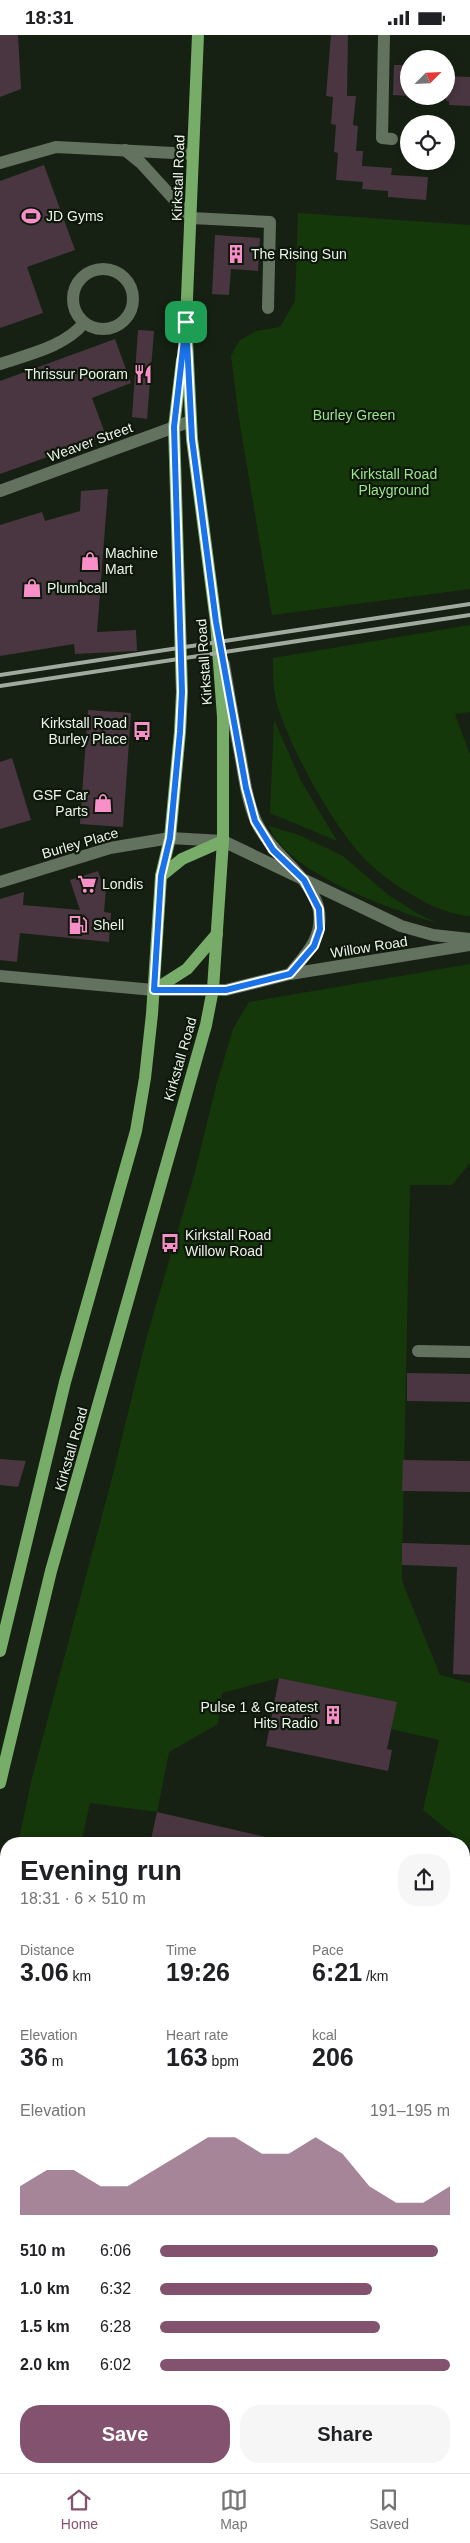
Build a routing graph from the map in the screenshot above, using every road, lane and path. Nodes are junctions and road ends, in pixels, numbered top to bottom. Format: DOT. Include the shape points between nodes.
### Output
graph roads {
  1 [pos="198,35"];
  2 [pos="384,35"];
  3 [pos="392,139"];
  4 [pos="125,149"];
  5 [pos="193,154"];
  6 [pos="0,163"];
  7 [pos="191,218"];
  8 [pos="268,308"];
  9 [pos="186,322"];
  10 [pos="84,323"];
  11 [pos="0,364"];
  12 [pos="190,421"];
  13 [pos="174,427"];
  14 [pos="0,491"];
  15 [pos="216,622"];
  16 [pos="170,838"];
  17 [pos="223,841"];
  18 [pos="161,876"];
  19 [pos="304,880"];
  20 [pos="0,882"];
  21 [pos="217,934"];
  22 [pos="470,939"];
  23 [pos="470,945"];
  24 [pos="290,974"];
  25 [pos="0,977"];
  26 [pos="213,989"];
  27 [pos="154,990"];
  28 [pos="418,1351"];
  29 [pos="470,1352"];
  30 [pos="0,1651"];
  31 [pos="0,1783"];
  1 -- 5 [label="main road, Kirkstall Road"];
  2 -- 3 [label="street" via="382,138"];
  4 -- 5 [label="street"];
  4 -- 6 [label="street" via="56,147"];
  4 -- 7 [label="street"];
  5 -- 7 [label="main road, Kirkstall Road"];
  7 -- 8 [label="street" via="270,222"];
  7 -- 9 [label="main road, Kirkstall Road"];
  9 -- 12 [label="main road, Kirkstall Road"];
  9 -- 13 [label="main road, Kirkstall Road"];
  10 -- 10 [label="street" via="73,305 76,284 92,271 102,269 120,274 132,290 133,299 127,318 120,324 101,329"];
  10 -- 11 [label="street" via="63,341"];
  12 -- 13 [label="street, Weaver Street"];
  12 -- 15 [label="main road, Kirkstall Road"];
  13 -- 14 [label="street, Weaver Street"];
  13 -- 16 [label="main road, Kirkstall Road" via="182,692"];
  15 -- 17 [label="main road, Kirkstall Road" via="223,717"];
  15 -- 19 [label="street" via="255,821 273,850"];
  16 -- 17 [label="street, Burley Place"];
  16 -- 18 [label="main road, Kirkstall Road"];
  16 -- 20 [label="street, Burley Place" via="110,848"];
  17 -- 18 [label="main road" via="182,859"];
  17 -- 19 [label="street, Willow Road"];
  17 -- 21 [label="main road, Kirkstall Road"];
  18 -- 27 [label="main road, Kirkstall Road"];
  19 -- 22 [label="street, Willow Road" via="401,926 433,935"];
  19 -- 24 [label="street" via="319,909 320,929 314,946"];
  21 -- 26 [label="main road, Kirkstall Road"];
  21 -- 27 [label="main road" via="187,969"];
  23 -- 24 [label="street, Willow Road"];
  24 -- 26 [label="street, Willow Road" via="226,990"];
  25 -- 27 [label="street"];
  26 -- 27 [label="street, Willow Road"];
  26 -- 31 [label="main road, Kirkstall Road" via="206,1025 52,1571"];
  27 -- 30 [label="main road, Kirkstall Road" via="136,1131 65,1382"];
  28 -- 29 [label="street"];
}
